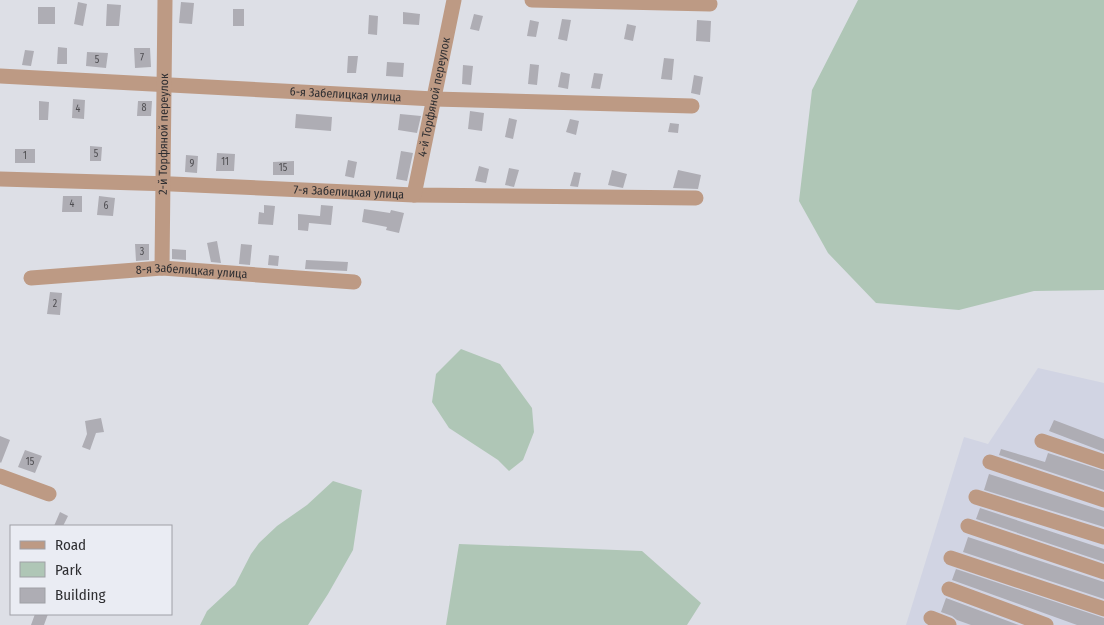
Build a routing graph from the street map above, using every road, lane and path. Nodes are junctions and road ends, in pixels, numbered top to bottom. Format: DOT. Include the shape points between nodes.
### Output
graph roads {
  1 [pos="165,0"];
  2 [pos="454,0"];
  3 [pos="532,0"];
  4 [pos="710,4"];
  5 [pos="0,76"];
  6 [pos="164,85"];
  7 [pos="434,99"];
  8 [pos="692,106"];
  9 [pos="0,179"];
  10 [pos="162,184"];
  11 [pos="414,195"];
  12 [pos="696,198"];
  13 [pos="162,268"];
  14 [pos="31,278"];
  15 [pos="354,282"];
  16 [pos="1042,441"];
  17 [pos="990,462"];
  18 [pos="1104,462"];
  19 [pos="0,476"];
  20 [pos="49,494"];
  21 [pos="976,496"];
  22 [pos="1104,500"];
  23 [pos="968,526"];
  24 [pos="1104,538"];
  25 [pos="951,558"];
  26 [pos="1104,572"];
  27 [pos="949,589"];
  28 [pos="1104,609"];
  29 [pos="931,618"];
  30 [pos="949,625"];
  31 [pos="1046,625"];
  1 -- 6 [label="street, 2-й Торфяной переулок"];
  2 -- 7 [label="street, 4-й Торфяной переулок"];
  3 -- 4 [label="street"];
  5 -- 6 [label="street, 6-я Забелицкая улица"];
  6 -- 7 [label="street, 6-я Забелицкая улица"];
  6 -- 10 [label="street, 2-й Торфяной переулок"];
  7 -- 8 [label="street, 6-я Забелицкая улица"];
  7 -- 11 [label="street, 4-й Торфяной переулок"];
  9 -- 10 [label="street, 7-я Забелицкая улица"];
  10 -- 11 [label="street, 7-я Забелицкая улица"];
  10 -- 13 [label="street, 2-й Торфяной переулок"];
  11 -- 12 [label="street, 7-я Забелицкая улица"];
  13 -- 14 [label="street, 8-я Забелицкая улица"];
  13 -- 15 [label="street, 8-я Забелицкая улица"];
  16 -- 18 [label="street"];
  17 -- 22 [label="street"];
  19 -- 20 [label="street"];
  21 -- 24 [label="street"];
  23 -- 26 [label="street"];
  25 -- 28 [label="street"];
  27 -- 31 [label="street"];
  29 -- 30 [label="street"];
}
